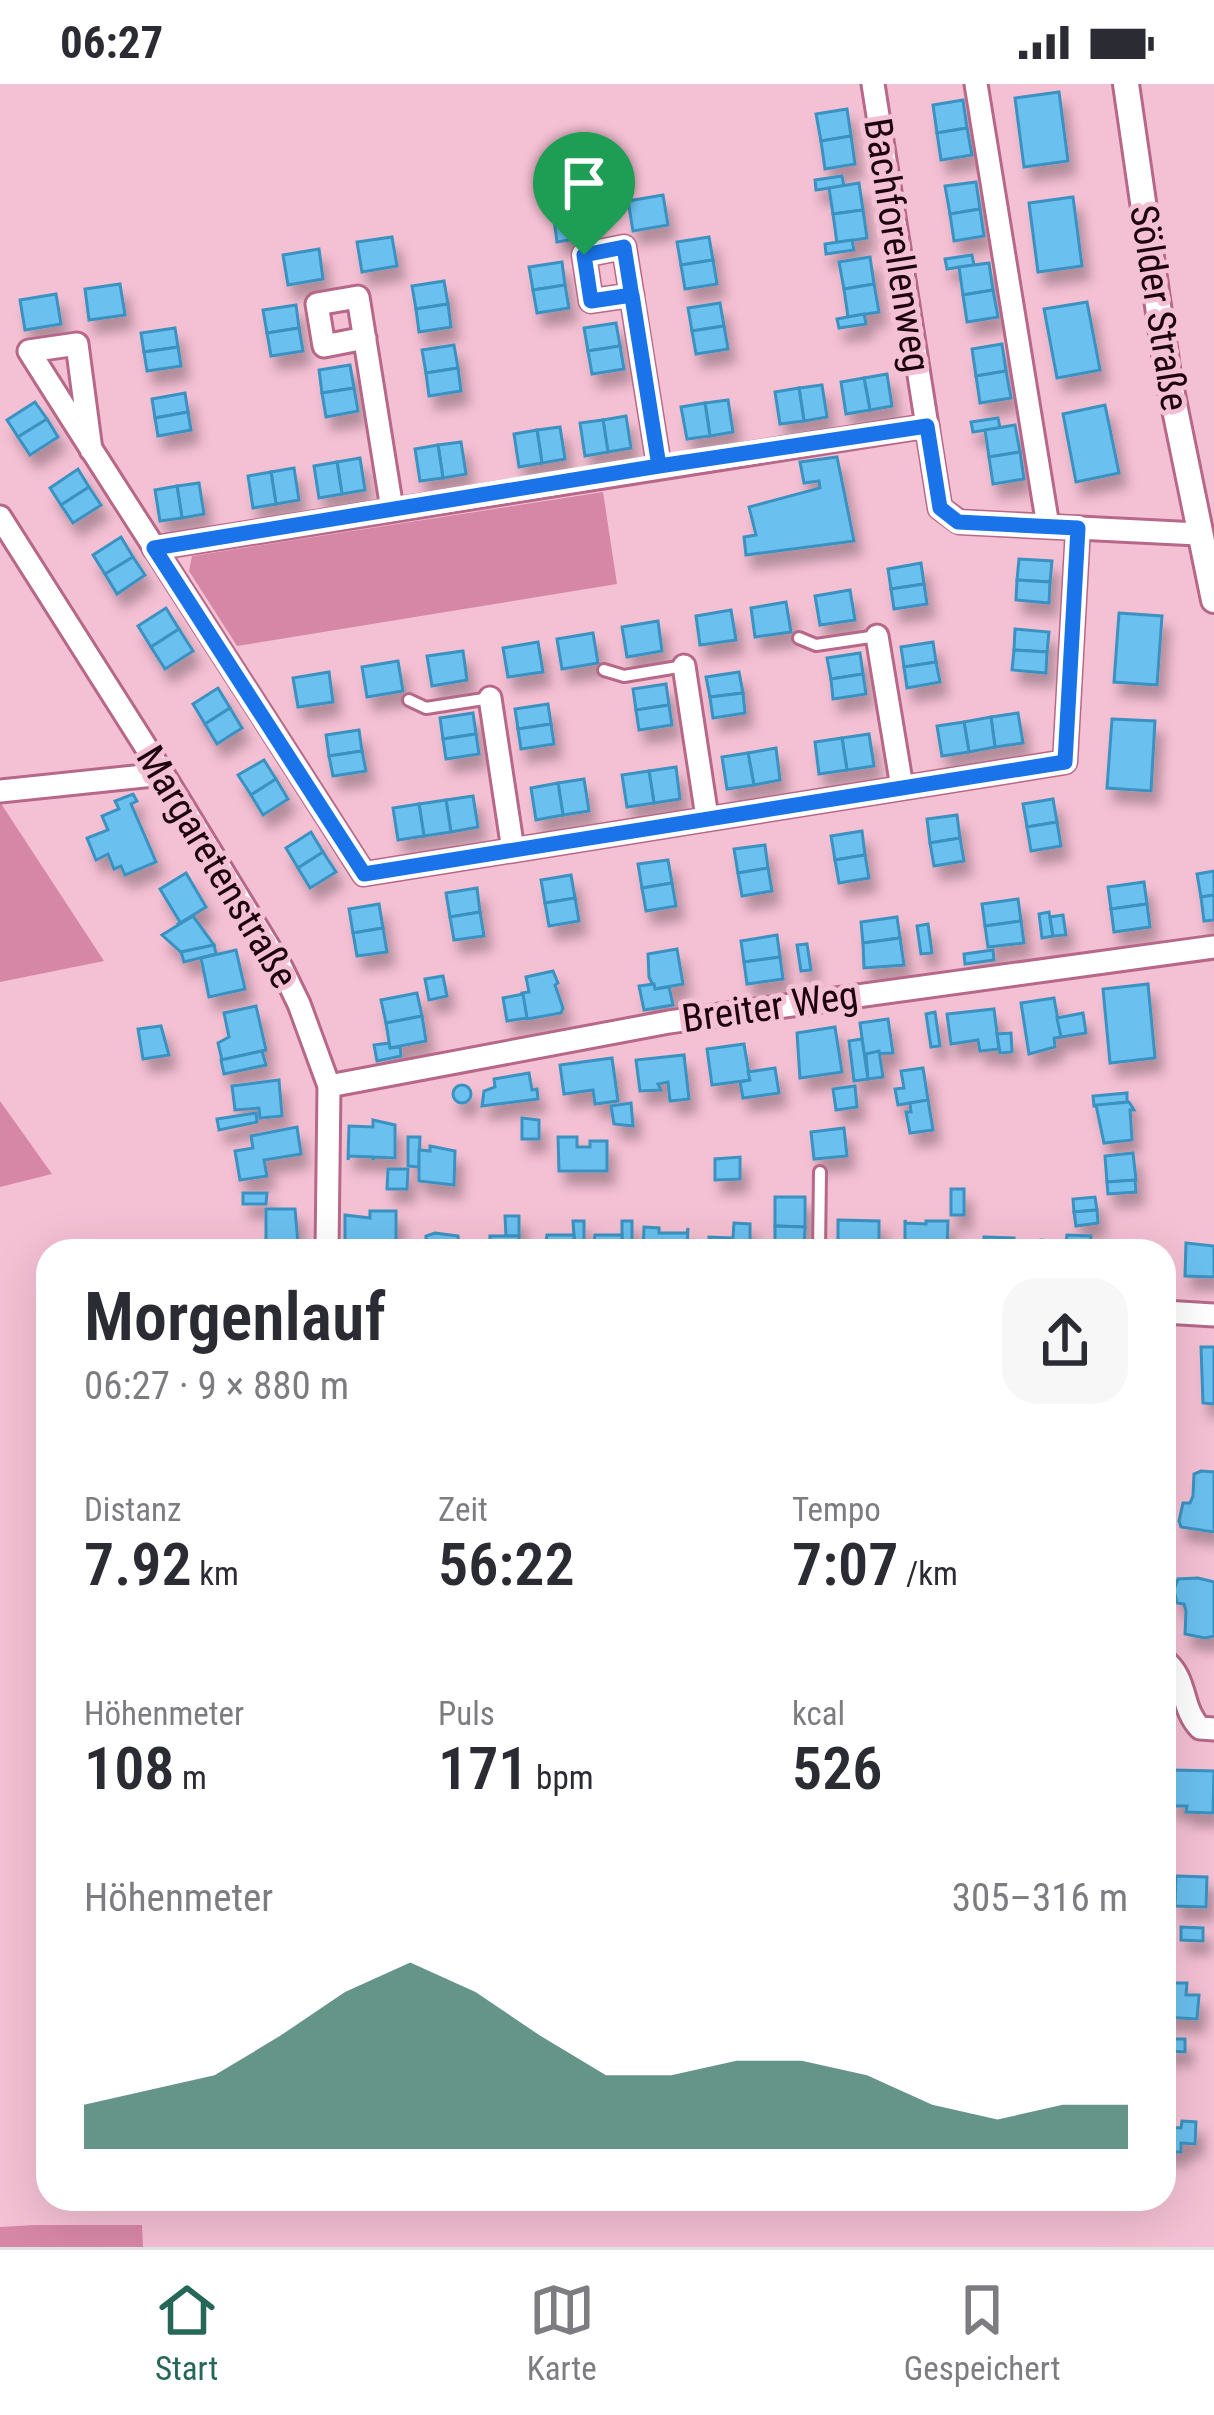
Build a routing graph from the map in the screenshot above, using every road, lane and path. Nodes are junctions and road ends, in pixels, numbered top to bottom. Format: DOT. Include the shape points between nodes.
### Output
graph roads {
  1 [pos="873,84"];
  2 [pos="976,84"];
  3 [pos="1126,84"];
  4 [pos="632,295"];
  5 [pos="365,338"];
  6 [pos="927,426"];
  7 [pos="92,450"];
  8 [pos="659,466"];
  9 [pos="392,509"];
  10 [pos="0,517"];
  11 [pos="1048,526"];
  12 [pos="1078,528"];
  13 [pos="1198,534"];
  14 [pos="154,548"];
  15 [pos="1214,600"];
  16 [pos="877,636"];
  17 [pos="799,638"];
  18 [pos="684,666"];
  19 [pos="604,670"];
  20 [pos="490,698"];
  21 [pos="409,700"];
  22 [pos="163,774"];
  23 [pos="902,788"];
  24 [pos="0,791"];
  25 [pos="707,817"];
  26 [pos="513,850"];
  27 [pos="1214,947"];
  28 [pos="329,1086"];
  29 [pos="820,1172"];
  30 [pos="327,1239"];
  31 [pos="819,1239"];
  32 [pos="1176,1313"];
  33 [pos="1214,1315"];
  34 [pos="1176,1673"];
  35 [pos="1214,1729"];
  1 -- 6 [label="street, Bachforellenweg"];
  2 -- 11 [label="street"];
  3 -- 13 [label="street, Sölder Straße"];
  4 -- 8 [label="street"];
  5 -- 9 [label="street"];
  6 -- 8 [label="street"];
  6 -- 11 [label="street, Bachforellenweg" via="946,516"];
  7 -- 7 [label="street" via="54,391 29,351 77,344"];
  7 -- 14 [label="street"];
  8 -- 9 [label="street"];
  9 -- 14 [label="street"];
  10 -- 22 [label="street, Margaretenstraße"];
  11 -- 12 [label="street, Bachforellenweg"];
  12 -- 13 [label="street, Bachforellenweg"];
  12 -- 23 [label="street" via="1065,762"];
  13 -- 15 [label="street, Sölder Straße"];
  14 -- 26 [label="street" via="364,874"];
  16 -- 17 [label="lane" via="816,645"];
  16 -- 23 [label="street"];
  18 -- 19 [label="lane" via="624,676"];
  18 -- 25 [label="street"];
  20 -- 21 [label="lane" via="426,707"];
  20 -- 26 [label="street"];
  22 -- 24 [label="street"];
  22 -- 28 [label="street, Margaretenstraße" via="281,967"];
  23 -- 25 [label="street"];
  25 -- 26 [label="street"];
  27 -- 28 [label="street, Breiter Weg" via="669,1022"];
  28 -- 30 [label="street, Margaretenstraße"];
  29 -- 31 [label="lane"];
  32 -- 33 [label="street"];
  34 -- 35 [label="street" via="1189,1717"];
}
